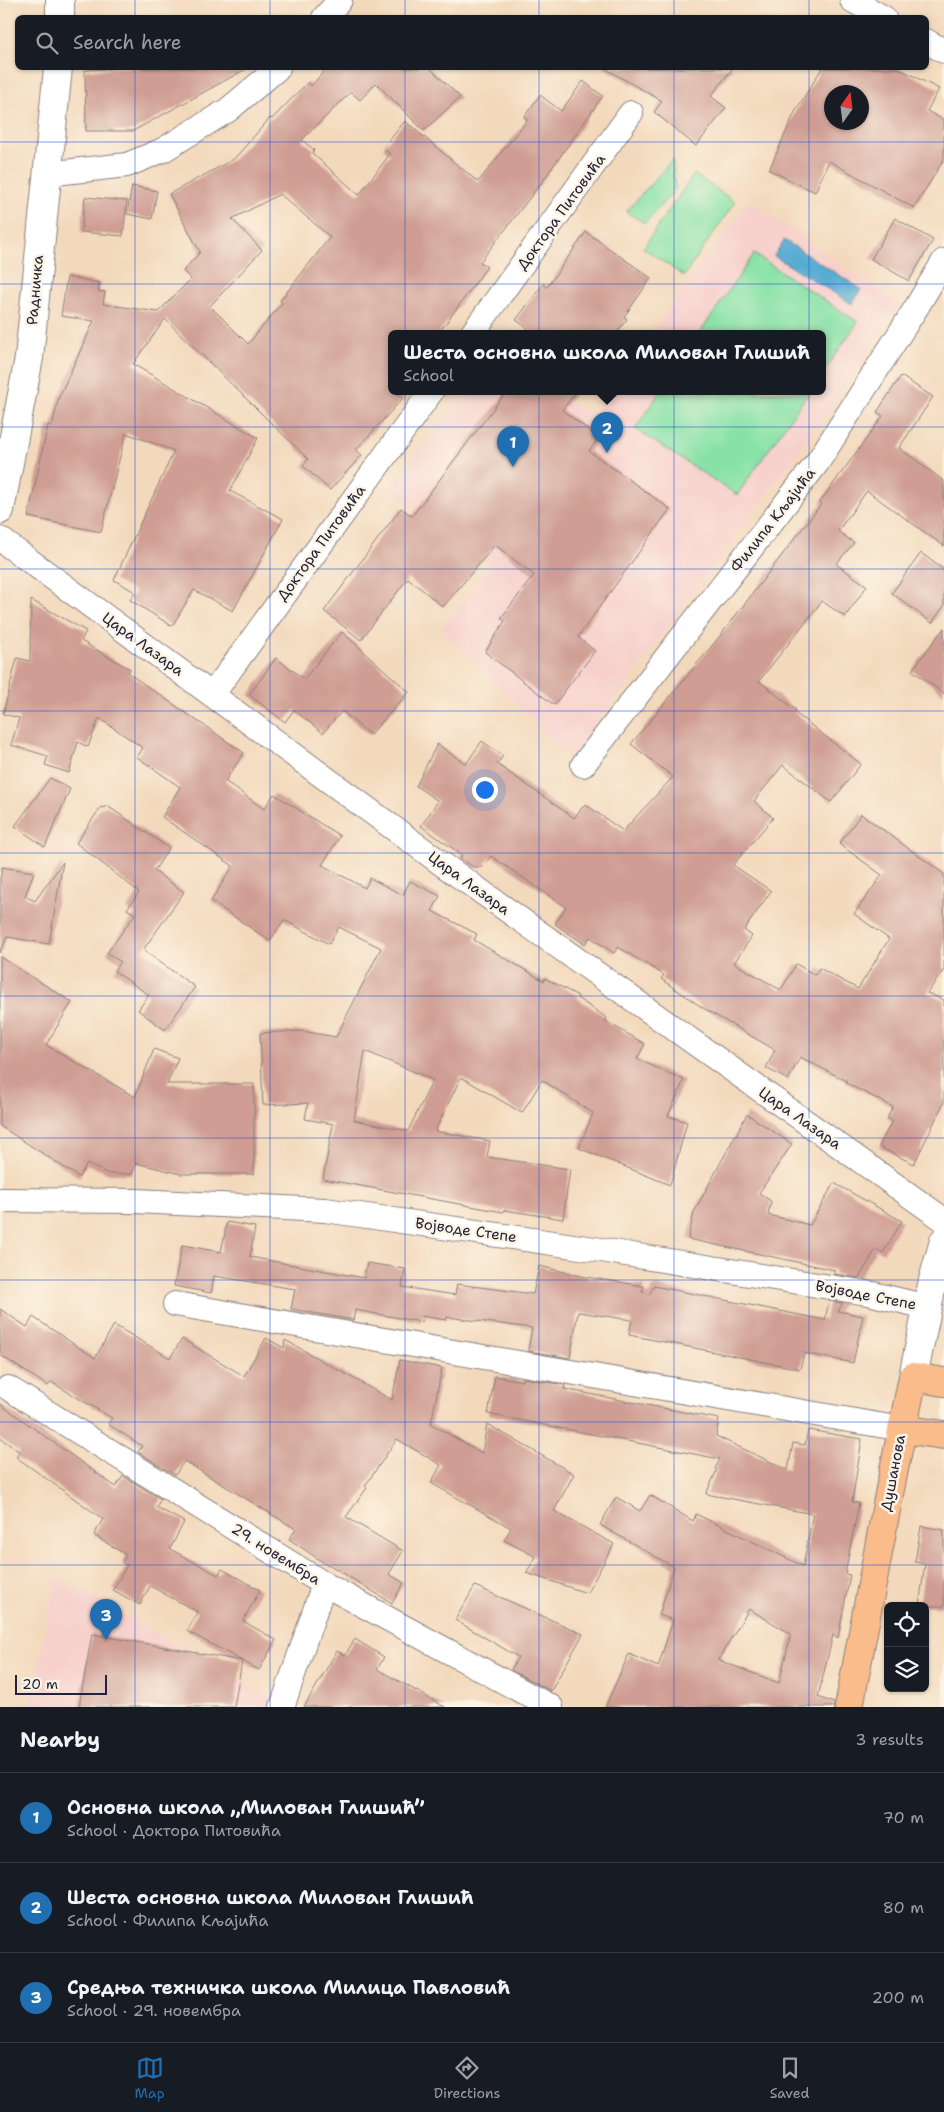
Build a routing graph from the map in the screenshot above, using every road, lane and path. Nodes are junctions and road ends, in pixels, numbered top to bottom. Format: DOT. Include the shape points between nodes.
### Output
graph roads {
  1 [pos="60,0"];
  2 [pos="340,0"];
  3 [pos="852,0"];
  4 [pos="60,15"];
  5 [pos="327,15"];
  6 [pos="879,15"];
  7 [pos="929,43"];
  8 [pos="944,51"];
  9 [pos="58,70"];
  10 [pos="276,70"];
  11 [pos="631,114"];
  12 [pos="46,174"];
  13 [pos="944,262"];
  14 [pos="475,330"];
  15 [pos="429,395"];
  16 [pos="0,510"];
  17 [pos="0,539"];
  18 [pos="212,695"];
  19 [pos="583,765"];
  20 [pos="0,1200"];
  21 [pos="944,1220"];
  22 [pos="944,1241"];
  23 [pos="175,1304"];
  24 [pos="927,1307"];
  25 [pos="913,1377"];
  26 [pos="944,1382"];
  27 [pos="8,1388"];
  28 [pos="902,1429"];
  29 [pos="944,1436"];
  30 [pos="324,1584"];
  31 [pos="282,1707"];
  32 [pos="552,1707"];
  33 [pos="849,1707"];
  1 -- 4 [label="street"];
  2 -- 5 [label="street"];
  3 -- 6 [label="street"];
  7 -- 8 [label="street"];
  9 -- 12 [label="street, Радничка"];
  10 -- 12 [label="street" via="228,110 162,150 127,165"];
  11 -- 14 [label="street, Доктора Питовића"];
  12 -- 16 [label="street, Радничка" via="29,358"];
  13 -- 19 [label="street, Филипа Кљајића" via="817,462"];
  15 -- 18 [label="street, Доктора Питовића"];
  17 -- 18 [label="street, Цара Лазара"];
  18 -- 21 [label="street, Цара Лазара" via="445,866"];
  20 -- 24 [label="street, Војводе Степе" via="325,1210 640,1256 873,1294"];
  22 -- 24 [label="street, Душанова"];
  23 -- 28 [label="street"];
  24 -- 25 [label="street, Душанова"];
  25 -- 26 [label="main road"];
  25 -- 28 [label="main road, Душанова"];
  27 -- 30 [label="street, 29. новембра"];
  28 -- 29 [label="main road"];
  28 -- 33 [label="main road, Душанова"];
  30 -- 31 [label="street"];
  30 -- 32 [label="street, 29. новембра"];
}
